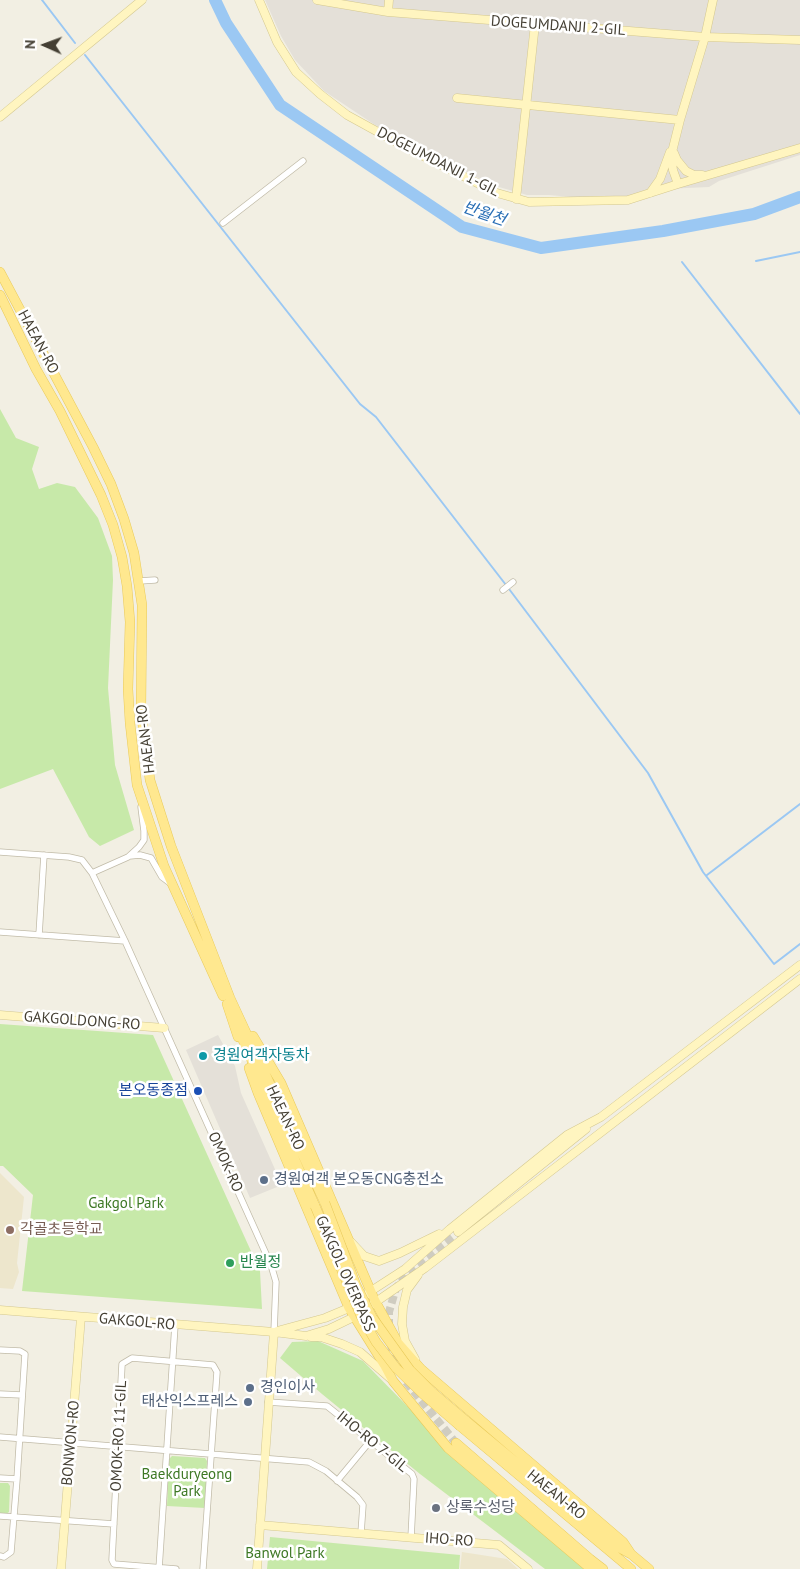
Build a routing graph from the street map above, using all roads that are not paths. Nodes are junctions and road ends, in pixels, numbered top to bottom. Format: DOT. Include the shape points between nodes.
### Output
graph roads {
  1 [pos="142,0"];
  2 [pos="261,0"];
  3 [pos="318,0"];
  4 [pos="389,0"];
  5 [pos="714,0"];
  6 [pos="388,12"];
  7 [pos="535,24"];
  8 [pos="705,37"];
  9 [pos="800,40"];
  10 [pos="457,98"];
  11 [pos="527,105"];
  12 [pos="0,117"];
  13 [pos="680,120"];
  14 [pos="675,141"];
  15 [pos="800,148"];
  16 [pos="673,150"];
  17 [pos="303,161"];
  18 [pos="706,176"];
  19 [pos="678,184"];
  20 [pos="650,193"];
  21 [pos="516,198"];
  22 [pos="223,223"];
  23 [pos="0,272"];
  24 [pos="0,295"];
  25 [pos="155,580"];
  26 [pos="139,581"];
  27 [pos="512,582"];
  28 [pos="503,590"];
  29 [pos="139,791"];
  30 [pos="0,852"];
  31 [pos="44,855"];
  32 [pos="128,856"];
  33 [pos="92,872"];
  34 [pos="174,887"];
  35 [pos="0,932"];
  36 [pos="39,935"];
  37 [pos="125,941"];
  38 [pos="800,965"];
  39 [pos="800,979"];
  40 [pos="228,1001"];
  41 [pos="0,1015"];
  42 [pos="164,1028"];
  43 [pos="320,1205"];
  44 [pos="454,1231"];
  45 [pos="349,1239"];
  46 [pos="425,1268"];
  47 [pos="364,1273"];
  48 [pos="338,1284"];
  49 [pos="371,1291"];
  50 [pos="376,1301"];
  51 [pos="349,1308"];
  52 [pos="0,1310"];
  53 [pos="81,1317"];
  54 [pos="354,1318"];
  55 [pos="175,1325"];
  56 [pos="274,1332"];
  57 [pos="306,1336"];
  58 [pos="0,1350"];
  59 [pos="172,1361"];
  60 [pos="421,1370"];
  61 [pos="393,1381"];
  62 [pos="0,1394"];
  63 [pos="22,1396"];
  64 [pos="268,1402"];
  65 [pos="462,1423"];
  66 [pos="0,1437"];
  67 [pos="19,1439"];
  68 [pos="371,1440"];
  69 [pos="70,1443"];
  70 [pos="456,1443"];
  71 [pos="118,1447"];
  72 [pos="167,1451"];
  73 [pos="211,1454"];
  74 [pos="264,1458"];
  75 [pos="0,1478"];
  76 [pos="17,1479"];
  77 [pos="337,1481"];
  78 [pos="0,1516"];
  79 [pos="14,1517"];
  80 [pos="64,1521"];
  81 [pos="114,1524"];
  82 [pos="260,1525"];
  83 [pos="361,1533"];
  84 [pos="411,1538"];
  85 [pos="631,1554"];
  86 [pos="0,1556"];
  87 [pos="159,1568"];
  88 [pos="61,1569"];
  89 [pos="176,1569"];
  90 [pos="203,1569"];
  91 [pos="257,1569"];
  92 [pos="528,1569"];
  93 [pos="591,1569"];
  94 [pos="604,1569"];
  95 [pos="631,1569"];
  96 [pos="649,1569"];
  1 -- 12 [label="main road"];
  2 -- 21 [label="main road, DOGEUMDANJI 1-GIL" via="277,42 296,72 347,115 497,193"];
  3 -- 6 [label="main road, DOGEUMDANJI 2-GIL"];
  4 -- 6 [label="main road"];
  5 -- 8 [label="main road"];
  6 -- 7 [label="main road, DOGEUMDANJI 2-GIL"];
  7 -- 8 [label="main road, DOGEUMDANJI 2-GIL"];
  7 -- 11 [label="main road"];
  8 -- 9 [label="main road, DOGEUMDANJI 2-GIL"];
  8 -- 13 [label="main road"];
  10 -- 11 [label="main road"];
  11 -- 13 [label="main road"];
  11 -- 21 [label="main road"];
  13 -- 14 [label="main road"];
  14 -- 16 [label="main road"];
  14 -- 20 [label="main road" via="660,178"];
  15 -- 18 [label="main road, DOGEUMDANJI 1-GIL"];
  16 -- 18 [label="main road" via="676,160 686,171"];
  16 -- 19 [label="main road" via="673,170"];
  17 -- 22 [label="street"];
  18 -- 19 [label="main road, DOGEUMDANJI 1-GIL"];
  19 -- 20 [label="main road, DOGEUMDANJI 1-GIL"];
  20 -- 21 [label="main road, DOGEUMDANJI 1-GIL" via="628,200 529,202"];
  23 -- 26 [label="main road, HAEAN-RO" via="111,484 134,553"];
  24 -- 29 [label="main road, HAEAN-RO" via="101,495 122,557 130,622 130,723"];
  25 -- 26 [label="street"];
  26 -- 40 [label="main road, HAEAN-RO" via="142,605 141,711 150,780"];
  27 -- 28 [label="street"];
  29 -- 32 [label="street" via="144,840"];
  29 -- 34 [label="main road, HAEAN-RO"];
  30 -- 31 [label="street"];
  31 -- 33 [label="street" via="82,860"];
  31 -- 36 [label="street"];
  32 -- 33 [label="street"];
  32 -- 34 [label="street" via="151,858 162,877"];
  33 -- 37 [label="street, OMOK-RO"];
  34 -- 40 [label="main road, HAEAN-RO"];
  35 -- 36 [label="street"];
  36 -- 37 [label="street"];
  37 -- 42 [label="street, OMOK-RO"];
  38 -- 44 [label="main road" via="601,1117 567,1135"];
  39 -- 46 [label="main road"];
  40 -- 43 [label="main road, HAEAN-RO"];
  40 -- 45 [label="main road" via="281,1083"];
  40 -- 48 [label="main road" via="258,1093"];
  41 -- 42 [label="main road, GAKGOLDONG-RO"];
  42 -- 56 [label="street, OMOK-RO" via="271,1265 276,1282"];
  43 -- 65 [label="main road, GAKGOL OVERPASS, bridge" via="357,1309 376,1342 396,1368 423,1394"];
  44 -- 45 [label="main road" via="379,1261 364,1256"];
  44 -- 49 [label="main road, GAKGOL-RO"];
  45 -- 47 [label="main road"];
  46 -- 50 [label="main road, GAKGOL-RO"];
  46 -- 60 [label="main road" via="407,1290 402,1324 405,1341"];
  47 -- 48 [label="main road" via="362,1290 356,1295 347,1294"];
  47 -- 49 [label="main road"];
  48 -- 51 [label="main road"];
  49 -- 50 [label="main road"];
  49 -- 51 [label="main road, GAKGOL-RO"];
  50 -- 54 [label="main road, GAKGOL-RO"];
  50 -- 60 [label="main road" via="398,1343"];
  51 -- 54 [label="main road"];
  51 -- 56 [label="main road, GAKGOL-RO"];
  52 -- 53 [label="main road, GAKGOL-RO"];
  53 -- 55 [label="main road, GAKGOL-RO"];
  53 -- 69 [label="main road, BONWON-RO"];
  54 -- 57 [label="main road, GAKGOL-RO"];
  54 -- 61 [label="main road"];
  55 -- 56 [label="main road, GAKGOL-RO"];
  55 -- 59 [label="street"];
  56 -- 57 [label="main road, GAKGOL-RO"];
  56 -- 64 [label="main road, OMOK-RO"];
  57 -- 61 [label="main road" via="321,1337 360,1352"];
  58 -- 63 [label="street" via="24,1354"];
  59 -- 71 [label="street, OMOK-RO 11-GIL" via="132,1358 122,1364"];
  59 -- 72 [label="street"];
  59 -- 73 [label="street, OMOK-RO 11-GIL" via="212,1365 217,1372"];
  60 -- 85 [label="main road" via="623,1542"];
  61 -- 93 [label="main road" via="448,1448"];
  62 -- 63 [label="street"];
  63 -- 67 [label="street"];
  64 -- 68 [label="street, IHO-RO 7-GIL" via="327,1406"];
  64 -- 74 [label="main road, OMOK-RO"];
  65 -- 85 [label="main road, HAEAN-RO"];
  65 -- 95 [label="main road, HAEAN-RO"];
  66 -- 67 [label="street"];
  67 -- 69 [label="street"];
  67 -- 76 [label="street"];
  68 -- 77 [label="street"];
  68 -- 84 [label="street, IHO-RO 7-GIL" via="412,1474"];
  69 -- 71 [label="street"];
  69 -- 80 [label="main road, BONWON-RO"];
  70 -- 94 [label="main road"];
  71 -- 72 [label="street"];
  71 -- 81 [label="street, OMOK-RO 11-GIL"];
  72 -- 73 [label="street"];
  72 -- 87 [label="street"];
  73 -- 74 [label="street"];
  73 -- 90 [label="street, OMOK-RO 11-GIL"];
  74 -- 77 [label="street" via="309,1462"];
  74 -- 82 [label="main road, OMOK-RO"];
  75 -- 76 [label="street"];
  76 -- 79 [label="street"];
  77 -- 83 [label="street" via="363,1505"];
  78 -- 79 [label="street"];
  79 -- 80 [label="street"];
  79 -- 86 [label="street" via="10,1552"];
  80 -- 81 [label="street"];
  80 -- 88 [label="main road, BONWON-RO"];
  81 -- 87 [label="street, OMOK-RO 11-GIL" via="114,1564"];
  82 -- 83 [label="main road, IHO-RO"];
  82 -- 91 [label="main road, OMOK-RO"];
  83 -- 84 [label="main road, IHO-RO"];
  84 -- 92 [label="main road, IHO-RO" via="499,1545"];
  85 -- 96 [label="main road, HAEAN-RO"];
  87 -- 89 [label="street, OMOK-RO 11-GIL"];
}
